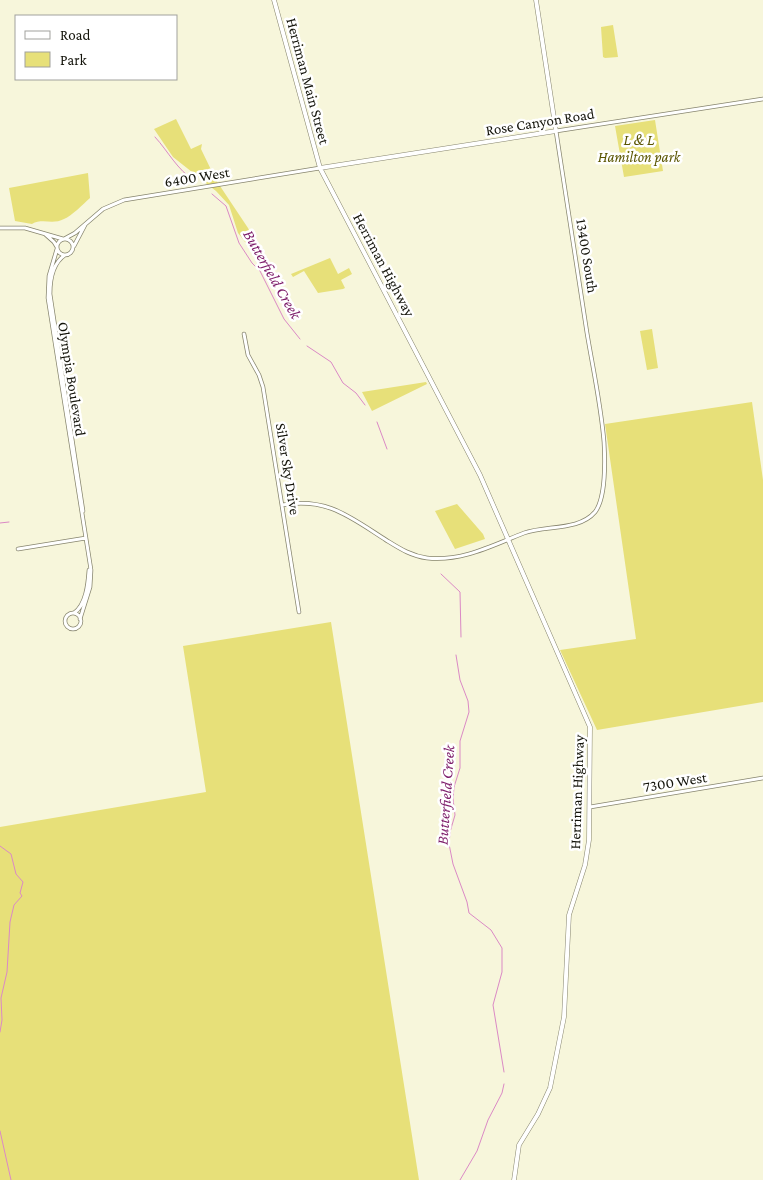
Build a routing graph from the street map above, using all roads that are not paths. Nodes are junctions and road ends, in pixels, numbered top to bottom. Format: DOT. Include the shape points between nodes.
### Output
graph roads {
  1 [pos="274,0"];
  2 [pos="536,0"];
  3 [pos="763,99"];
  4 [pos="556,131"];
  5 [pos="320,168"];
  6 [pos="85,225"];
  7 [pos="0,228"];
  8 [pos="45,233"];
  9 [pos="64,239"];
  10 [pos="73,248"];
  11 [pos="57,249"];
  12 [pos="65,255"];
  13 [pos="244,334"];
  14 [pos="282,504"];
  15 [pos="82,514"];
  16 [pos="86,538"];
  17 [pos="508,540"];
  18 [pos="18,549"];
  19 [pos="89,557"];
  20 [pos="299,612"];
  21 [pos="74,613"];
  22 [pos="80,619"];
  23 [pos="763,778"];
  24 [pos="590,807"];
  25 [pos="514,1180"];
  1 -- 5 [label="main road, Herriman Main Street"];
  2 -- 4 [label="main road, 13400 South"];
  3 -- 4 [label="street, Rose Canyon Road"];
  4 -- 5 [label="main road, Rose Canyon Road"];
  4 -- 17 [label="street, 13400 South" via="604,438 602,494 592,515 579,523 530,531"];
  5 -- 6 [label="street, 6400 West" via="124,200 99,211"];
  5 -- 17 [label="main road, Herriman Highway" via="480,475"];
  6 -- 9 [label="street, 6400 West"];
  6 -- 10 [label="street, 6400 West"];
  7 -- 8 [label="street" via="25,228"];
  8 -- 9 [label="street"];
  8 -- 11 [label="street"];
  9 -- 10 [label="street" via="71,242"];
  9 -- 11 [label="street"];
  10 -- 12 [label="street"];
  11 -- 12 [label="street"];
  11 -- 15 [label="street, Olympia Boulevard" via="49,276 48,298"];
  12 -- 15 [label="street, Olympia Boulevard" via="54,271 50,294"];
  13 -- 14 [label="street, Silver Sky Drive" via="248,354 263,386"];
  14 -- 17 [label="street" via="308,503 333,508 405,552 422,558 479,552"];
  14 -- 20 [label="street, Silver Sky Drive"];
  15 -- 16 [label="street, Olympia Boulevard"];
  16 -- 18 [label="street"];
  16 -- 19 [label="street, Olympia Boulevard"];
  17 -- 24 [label="main road, Herriman Highway" via="590,727"];
  19 -- 21 [label="street, Olympia Boulevard" via="86,592 80,608"];
  19 -- 22 [label="street, Olympia Boulevard" via="90,582"];
  21 -- 22 [label="street"];
  21 -- 22 [label="street" via="66,617 68,626 76,628"];
  23 -- 24 [label="street, 7300 West"];
  24 -- 25 [label="main road, Herriman Highway" via="586,858 569,915 565,1007 552,1082 519,1145"];
}
